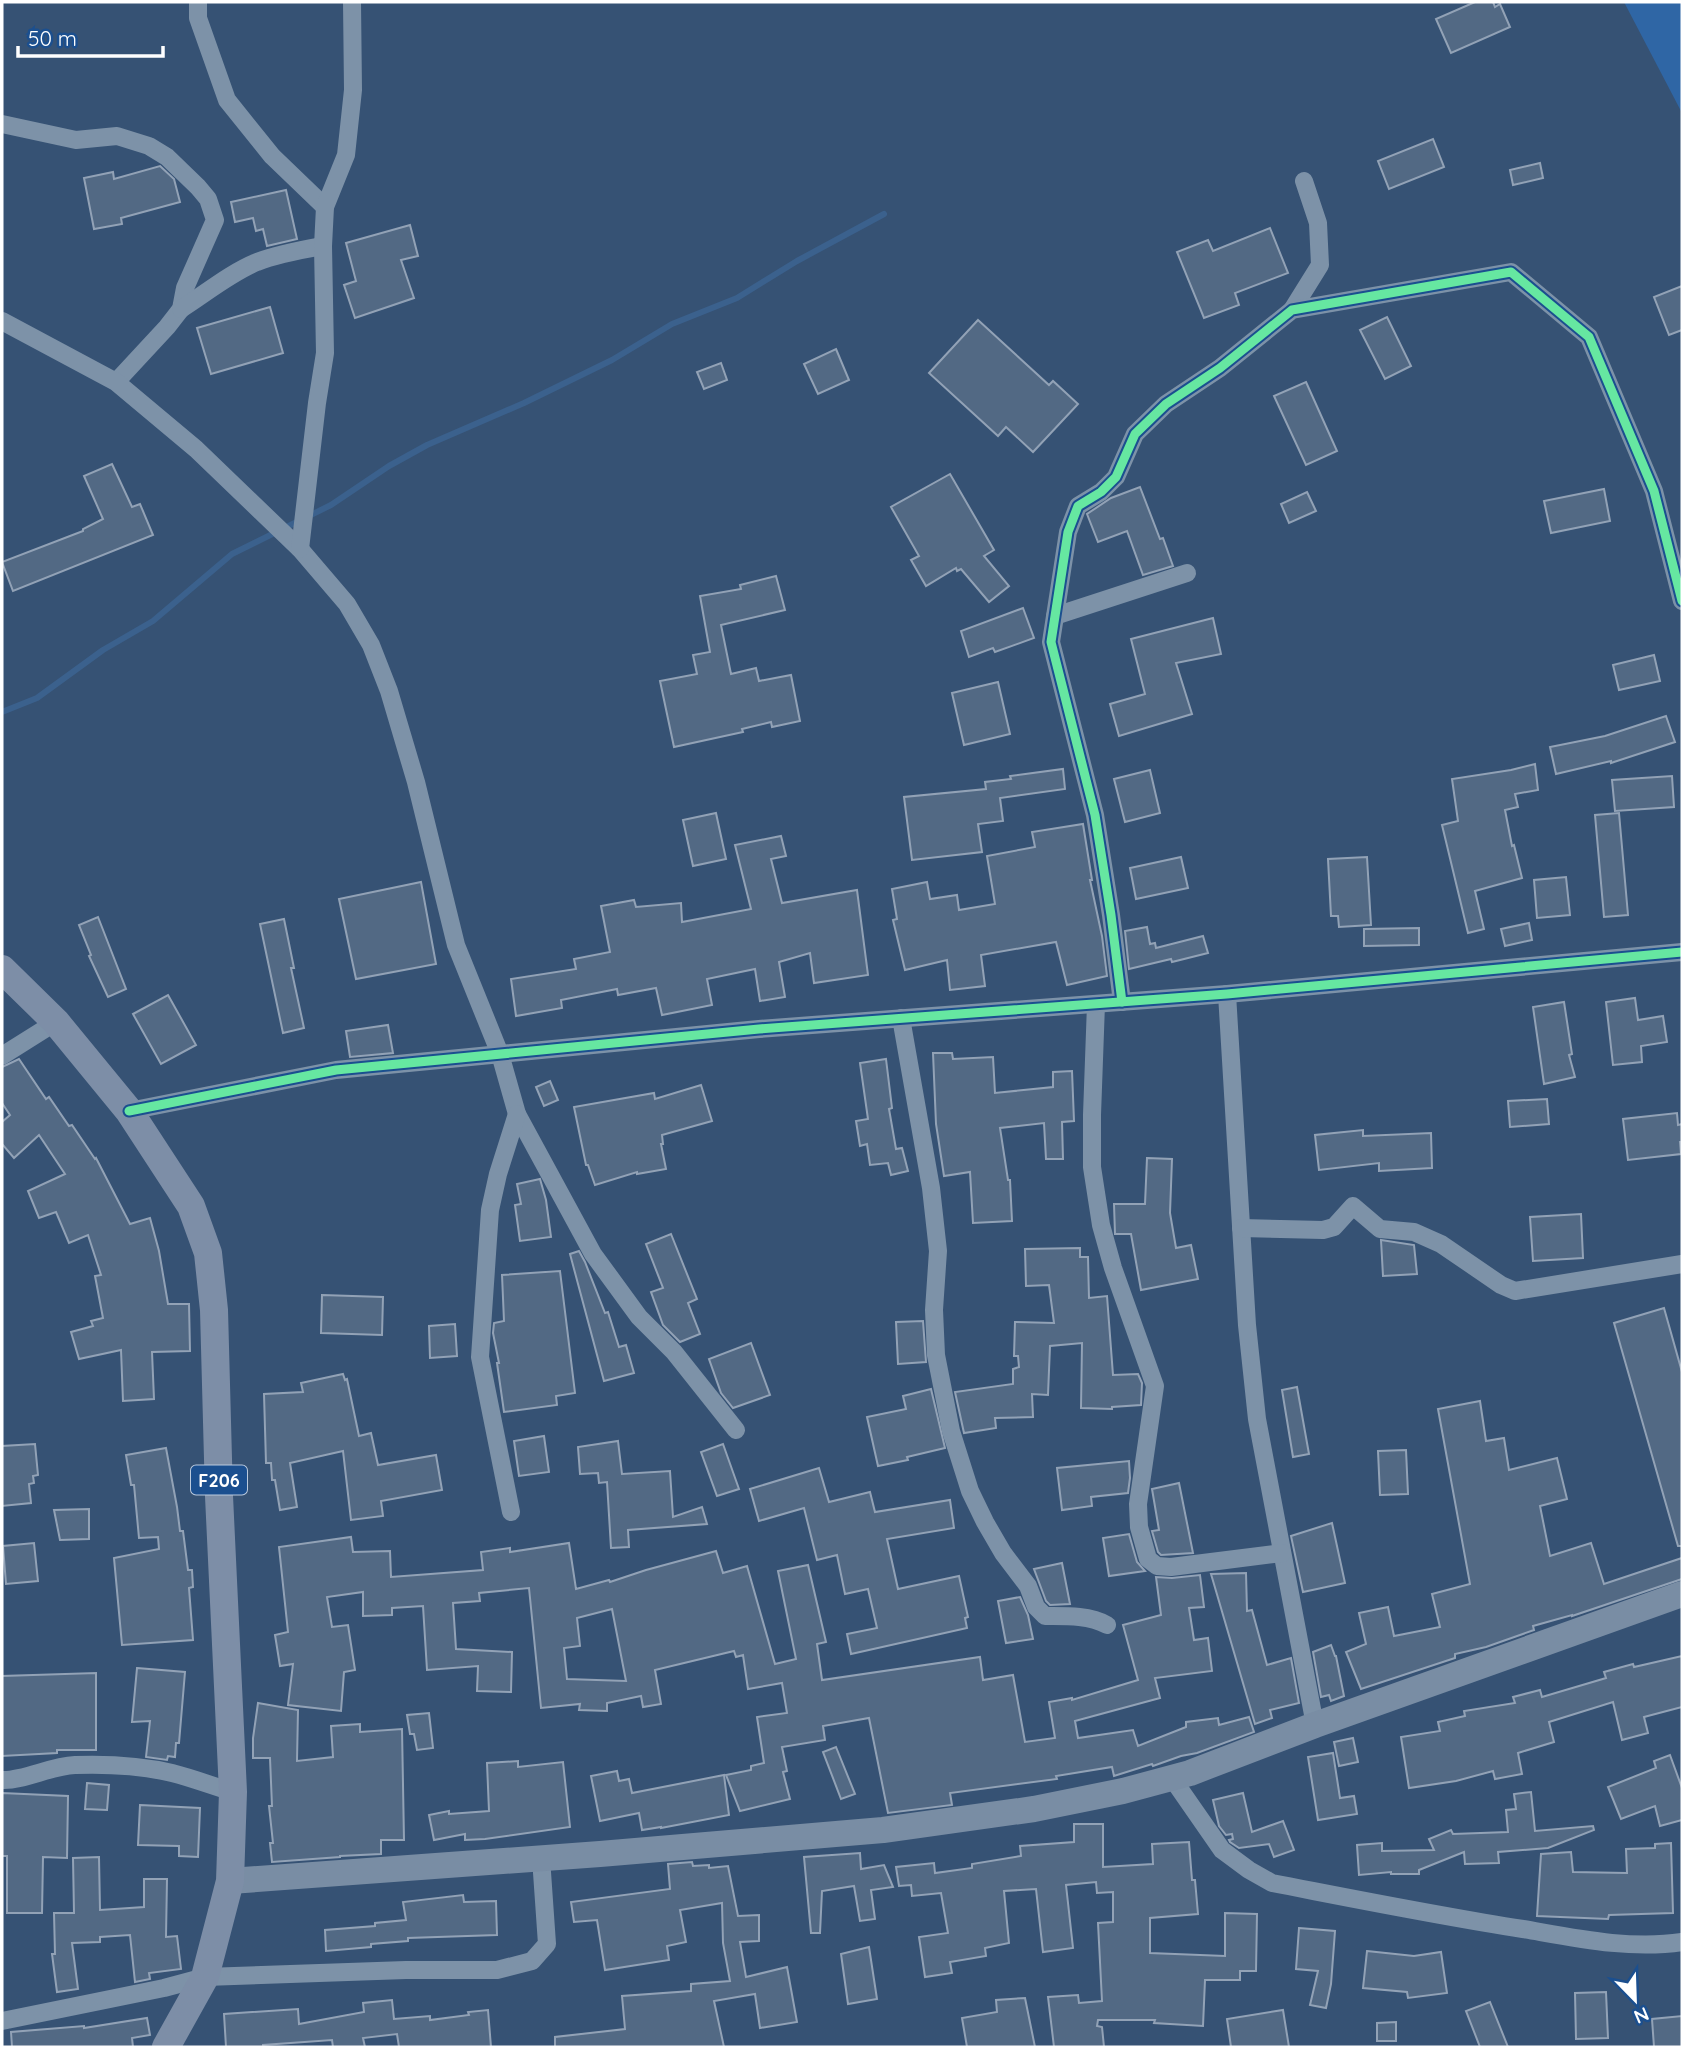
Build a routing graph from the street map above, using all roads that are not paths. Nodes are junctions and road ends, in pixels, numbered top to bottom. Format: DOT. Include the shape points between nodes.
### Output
graph roads {
  1 [pos="198,2"];
  2 [pos="352,2"];
  3 [pos="2,124"];
  4 [pos="1304,181"];
  5 [pos="324,207"];
  6 [pos="323,246"];
  7 [pos="181,309"];
  8 [pos="1293,310"];
  9 [pos="2,321"];
  10 [pos="116,382"];
  11 [pos="300,549"];
  12 [pos="1187,573"];
  13 [pos="1682,601"];
  14 [pos="1055,616"];
  15 [pos="1682,951"];
  16 [pos="2,970"];
  17 [pos="1227,993"];
  18 [pos="1122,1002"];
  19 [pos="1096,1004"];
  20 [pos="901,1018"];
  21 [pos="56,1022"];
  22 [pos="500,1054"];
  23 [pos="2,1056"];
  24 [pos="130,1111"];
  25 [pos="517,1114"];
  26 [pos="1241,1228"];
  27 [pos="1682,1264"];
  28 [pos="736,1430"];
  29 [pos="511,1512"];
  30 [pos="1282,1553"];
  31 [pos="1682,1594"];
  32 [pos="1107,1625"];
  33 [pos="1315,1724"];
  34 [pos="1172,1778"];
  35 [pos="2,1780"];
  36 [pos="233,1792"];
  37 [pos="541,1858"];
  38 [pos="230,1881"];
  39 [pos="1682,1942"];
  40 [pos="205,1977"];
  41 [pos="2,2021"];
  42 [pos="166,2047"];
  1 -- 5 [label="street" via="198,18 227,100 272,156"];
  2 -- 5 [label="street" via="353,90 346,155"];
  3 -- 7 [label="street" via="76,140 117,136 149,146 198,187 215,220 185,288"];
  4 -- 8 [label="street" via="1318,223 1320,265"];
  5 -- 6 [label="street"];
  6 -- 7 [label="street" via="252,265"];
  6 -- 11 [label="street" via="326,353"];
  7 -- 10 [label="street"];
  8 -- 13 [label="street" via="1511,272 1589,337 1654,491"];
  8 -- 14 [label="street" via="1166,404 1135,434 1116,477 1078,506 1068,532"];
  9 -- 10 [label="street"];
  10 -- 11 [label="street" via="196,449"];
  11 -- 22 [label="street" via="347,604 371,645 416,782 456,945"];
  12 -- 14 [label="street"];
  14 -- 18 [label="street" via="1051,642 1095,815"];
  15 -- 17 [label="street"];
  16 -- 21 [label="main road, F206"];
  17 -- 18 [label="street"];
  17 -- 26 [label="street"];
  18 -- 19 [label="street"];
  19 -- 20 [label="street"];
  19 -- 30 [label="street" via="1092,1167 1113,1268 1155,1386 1138,1504 1148,1559 1157,1566 1171,1567"];
  20 -- 22 [label="street"];
  20 -- 32 [label="street" via="938,1251 936,1355 951,1431 970,1492 1045,1616 1097,1620"];
  21 -- 23 [label="street"];
  21 -- 24 [label="main road, F206"];
  22 -- 24 [label="street" via="336,1070"];
  22 -- 25 [label="street"];
  24 -- 36 [label="main road, F206" via="191,1206 208,1253"];
  25 -- 28 [label="street" via="593,1254 639,1317 674,1352"];
  25 -- 29 [label="street" via="490,1210 480,1357"];
  26 -- 27 [label="street" via="1323,1230 1334,1227 1353,1206 1380,1228 1415,1232 1441,1244 1515,1291"];
  26 -- 30 [label="street" via="1257,1419"];
  30 -- 33 [label="street"];
  31 -- 33 [label="main road"];
  33 -- 34 [label="main road"];
  34 -- 37 [label="main road" via="1034,1808 883,1830"];
  34 -- 39 [label="street" via="1222,1850 1272,1883 1568,1937"];
  35 -- 36 [label="street" via="73,1765 114,1766 170,1773"];
  36 -- 38 [label="main road, F206"];
  37 -- 38 [label="main road"];
  37 -- 40 [label="street" via="547,1944 532,1961 497,1970"];
  38 -- 40 [label="main road, F206"];
  40 -- 41 [label="street"];
  40 -- 42 [label="main road, F206"];
}
